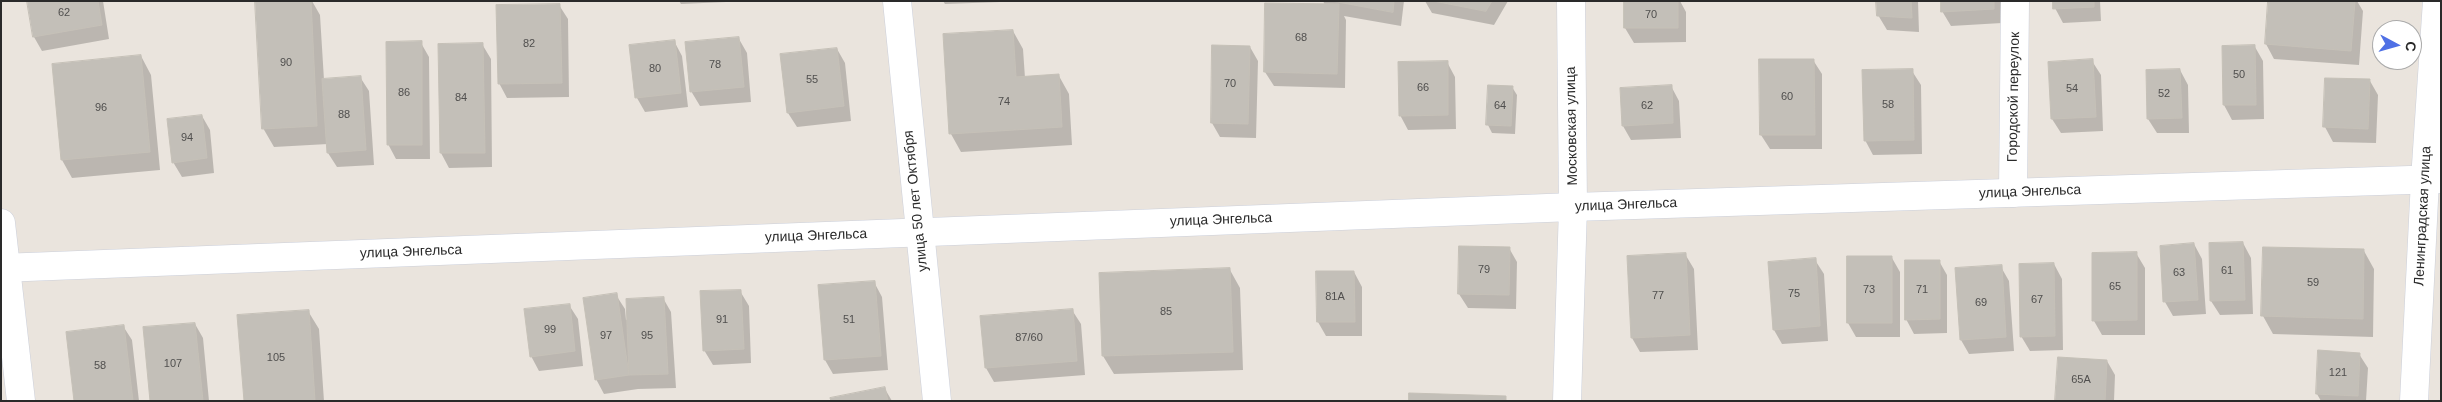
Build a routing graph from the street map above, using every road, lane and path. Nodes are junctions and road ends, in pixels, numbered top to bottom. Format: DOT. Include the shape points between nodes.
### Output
graph roads {
  1 [pos="897,1"];
  2 [pos="1571,1"];
  3 [pos="2015,1"];
  4 [pos="2437,1"];
  5 [pos="2433,180"];
  6 [pos="2013,193"];
  7 [pos="1573,207"];
  8 [pos="1,222"];
  9 [pos="919,232"];
  10 [pos="4,268"];
  11 [pos="21,401"];
  12 [pos="937,401"];
  13 [pos="1567,401"];
  14 [pos="2414,401"];
  1 -- 9 [label="main road, улица 50 лет Октября"];
  2 -- 7 [label="main road, Московская улица"];
  3 -- 6 [label="main road, Городской переулок"];
  4 -- 5 [label="main road, Ленинградская улица"];
  5 -- 6 [label="main road, улица Энгельса"];
  5 -- 14 [label="main road, Ленинградская улица"];
  6 -- 7 [label="main road, улица Энгельса"];
  7 -- 9 [label="main road, улица Энгельса"];
  7 -- 13 [label="main road, Московская улица"];
  8 -- 10 [label="main road"];
  9 -- 10 [label="main road, улица Энгельса"];
  9 -- 12 [label="main road, улица 50 лет Октября"];
  10 -- 11 [label="main road"];
}
